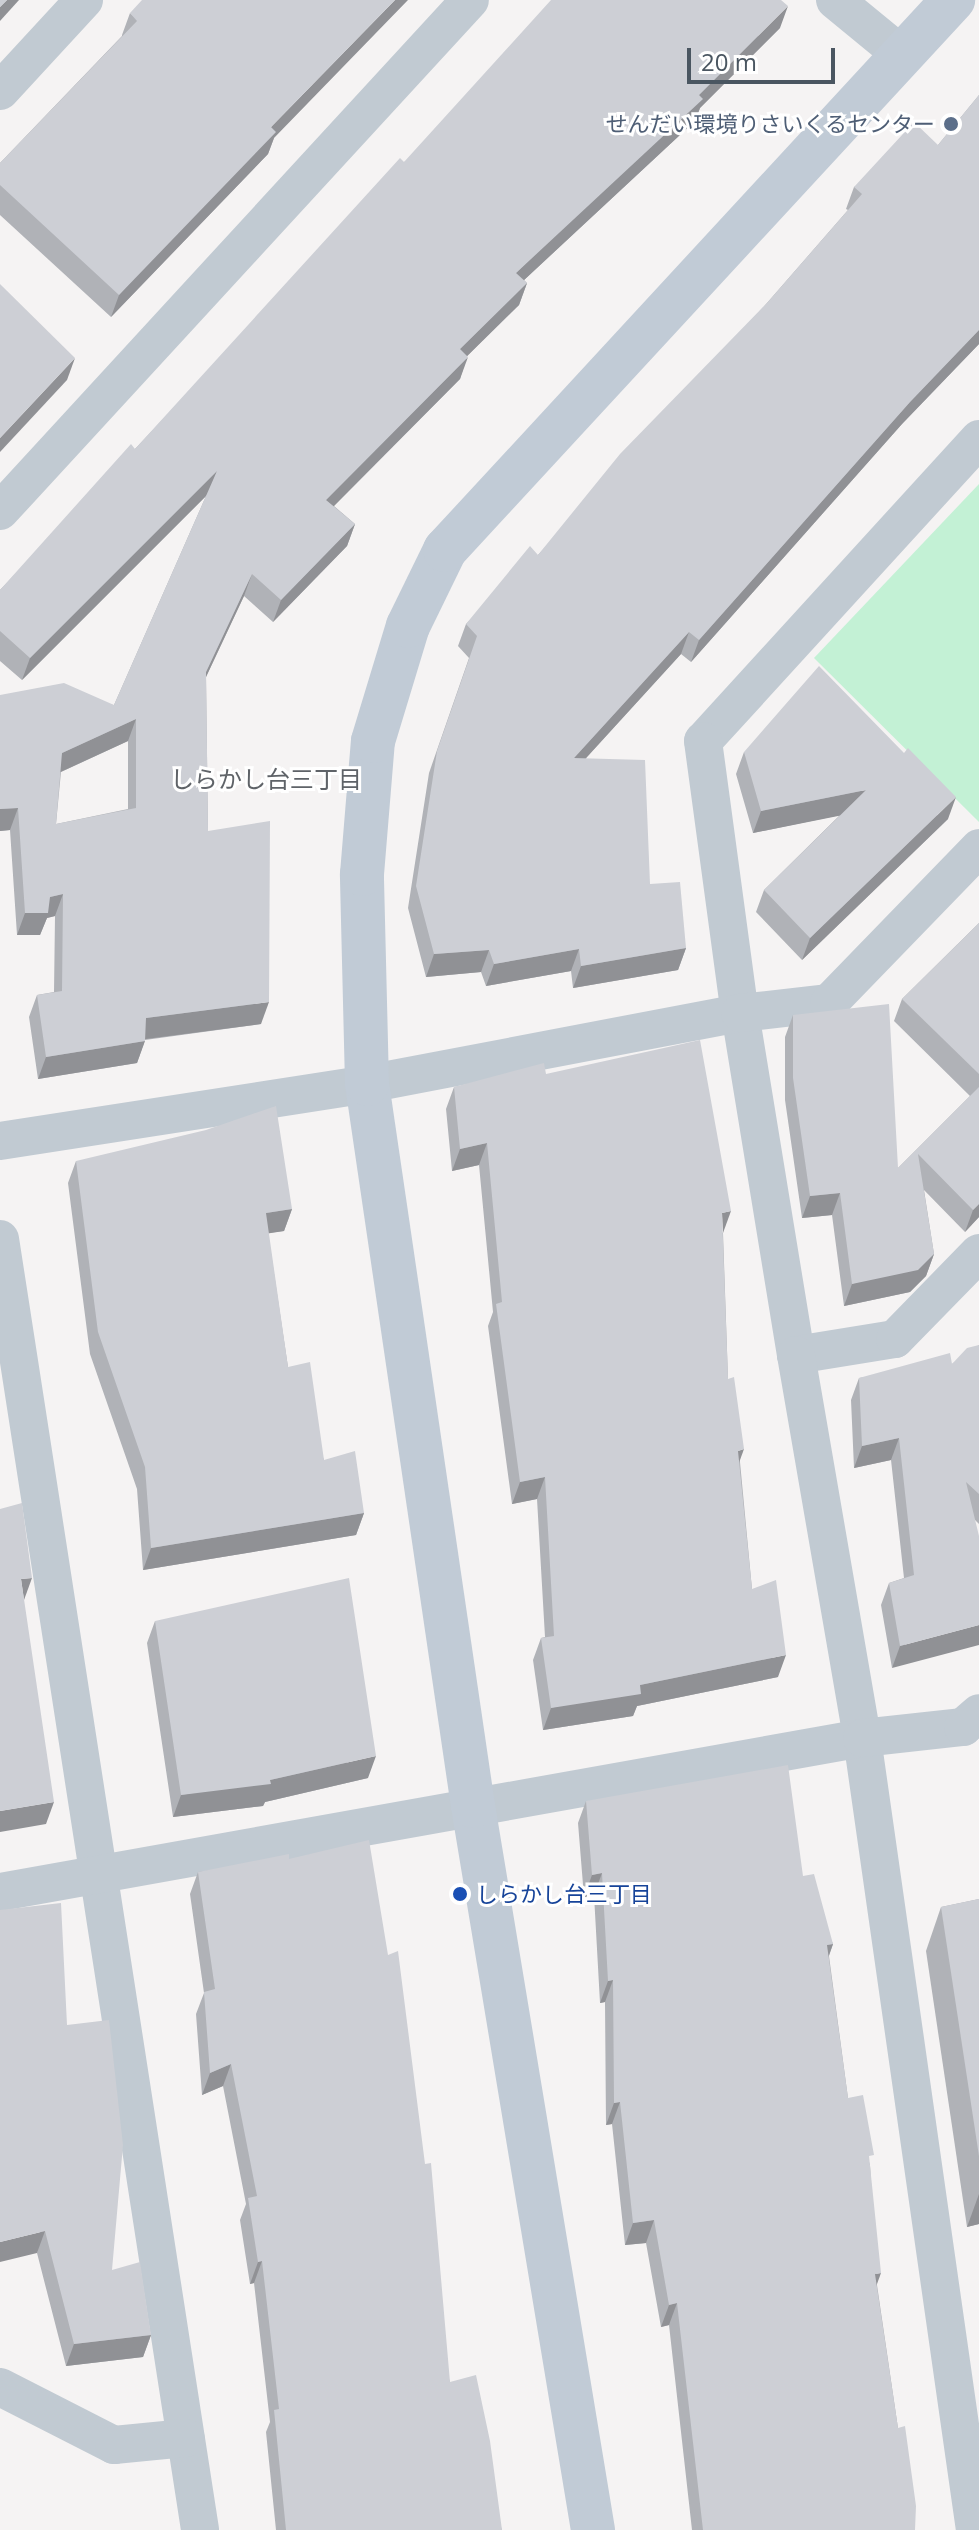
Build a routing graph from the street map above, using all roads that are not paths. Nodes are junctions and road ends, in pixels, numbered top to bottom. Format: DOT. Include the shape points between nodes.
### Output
graph roads {
  1 [pos="84,0"];
  2 [pos="470,0"];
  3 [pos="835,0"];
  4 [pos="953,0"];
  5 [pos="902,55"];
  6 [pos="0,91"];
  7 [pos="979,439"];
  8 [pos="0,511"];
  9 [pos="979,848"];
  10 [pos="740,1013"];
  11 [pos="367,1084"];
  12 [pos="0,1141"];
  13 [pos="0,1239"];
  14 [pos="979,1253"];
  15 [pos="796,1355"];
  16 [pos="979,1713"];
  17 [pos="862,1738"];
  18 [pos="473,1806"];
  19 [pos="101,1875"];
  20 [pos="0,1892"];
  21 [pos="0,2387"];
  22 [pos="186,2438"];
  23 [pos="200,2530"];
  24 [pos="593,2530"];
  25 [pos="975,2530"];
  1 -- 6 [label="street"];
  2 -- 8 [label="street"];
  3 -- 5 [label="street"];
  4 -- 5 [label="street"];
  5 -- 11 [label="street" via="445,550 408,626 373,741 362,874"];
  7 -- 10 [label="street" via="703,741"];
  9 -- 10 [label="street" via="829,1003"];
  10 -- 11 [label="street"];
  10 -- 15 [label="street"];
  11 -- 12 [label="street"];
  11 -- 18 [label="street"];
  13 -- 19 [label="street"];
  14 -- 15 [label="street" via="895,1339"];
  15 -- 17 [label="street"];
  16 -- 17 [label="street" via="963,1727"];
  17 -- 18 [label="street"];
  17 -- 25 [label="street"];
  18 -- 19 [label="street"];
  18 -- 24 [label="street"];
  19 -- 20 [label="street"];
  19 -- 22 [label="street"];
  21 -- 22 [label="street" via="114,2445"];
  22 -- 23 [label="street"];
}
